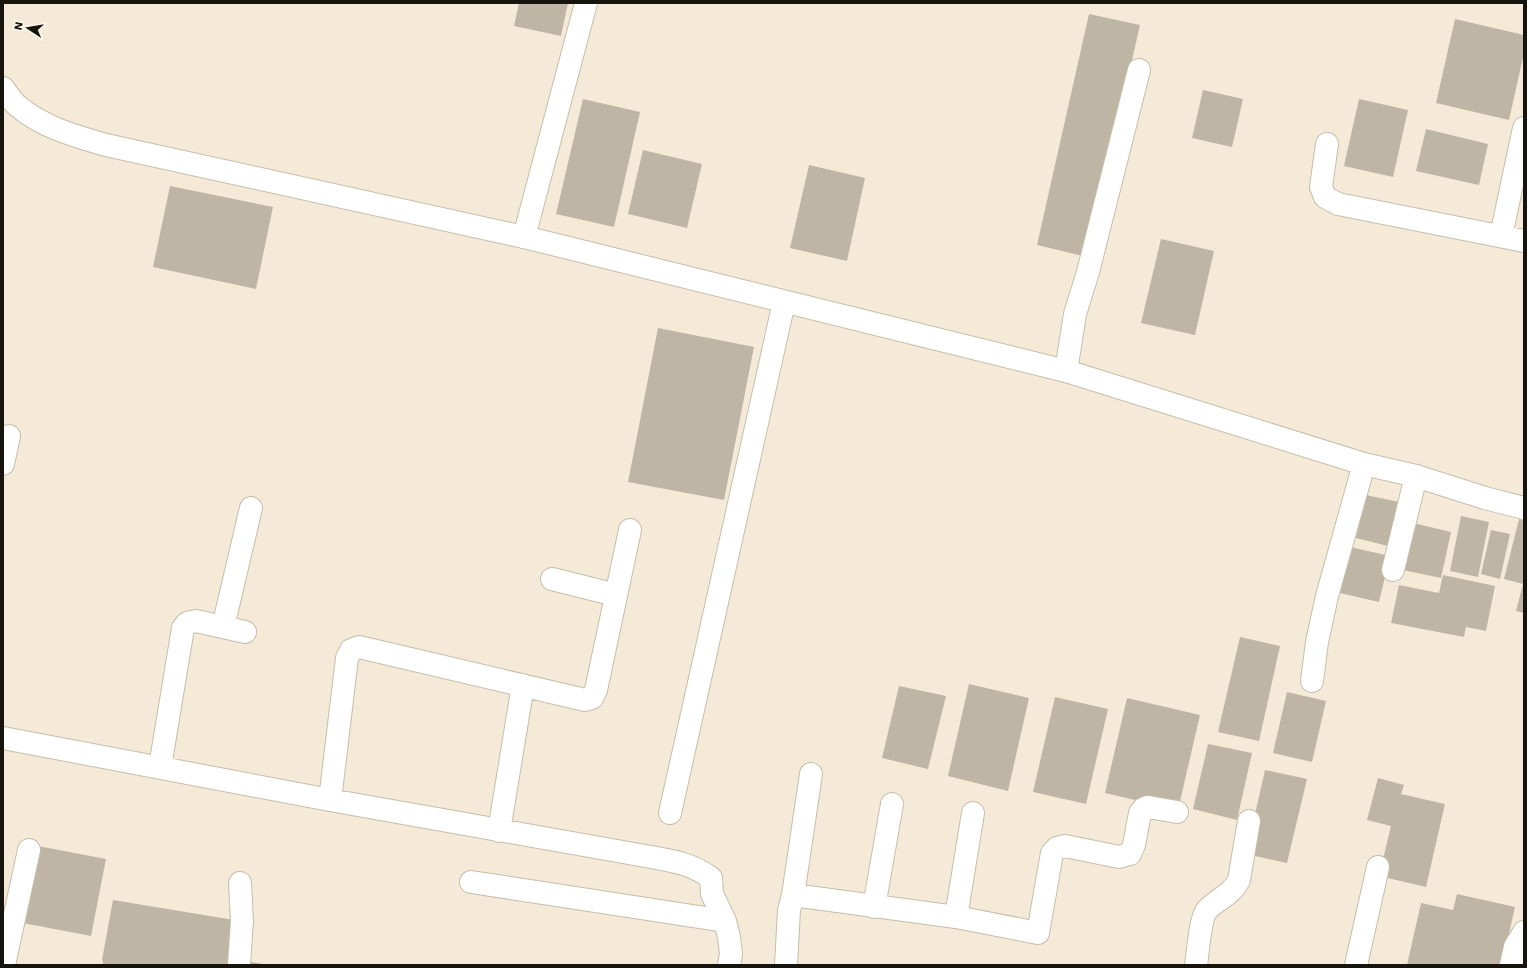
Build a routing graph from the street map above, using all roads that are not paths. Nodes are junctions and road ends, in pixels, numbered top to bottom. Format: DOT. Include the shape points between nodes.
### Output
graph roads {
  1 [pos="586,3"];
  2 [pos="1139,70"];
  3 [pos="3,88"];
  4 [pos="1524,128"];
  5 [pos="1327,144"];
  6 [pos="1501,236"];
  7 [pos="524,237"];
  8 [pos="1524,241"];
  9 [pos="784,302"];
  10 [pos="1066,371"];
  11 [pos="9,436"];
  12 [pos="3,464"];
  13 [pos="1364,464"];
  14 [pos="1416,476"];
  15 [pos="251,508"];
  16 [pos="1524,508"];
  17 [pos="630,530"];
  18 [pos="1393,570"];
  19 [pos="552,579"];
  20 [pos="616,595"];
  21 [pos="223,627"];
  22 [pos="245,632"];
  23 [pos="1312,681"];
  24 [pos="523,685"];
  25 [pos="3,738"];
  26 [pos="160,767"];
  27 [pos="811,774"];
  28 [pos="330,800"];
  29 [pos="892,804"];
  30 [pos="1176,812"];
  31 [pos="670,813"];
  32 [pos="973,813"];
  33 [pos="1249,820"];
  34 [pos="499,831"];
  35 [pos="29,850"];
  36 [pos="1378,867"];
  37 [pos="470,882"];
  38 [pos="240,884"];
  39 [pos="793,895"];
  40 [pos="874,907"];
  41 [pos="956,917"];
  42 [pos="725,921"];
  43 [pos="1524,932"];
  44 [pos="4,965"];
  45 [pos="239,965"];
  46 [pos="730,965"];
  47 [pos="786,965"];
  48 [pos="1196,965"];
  49 [pos="1356,965"];
  50 [pos="1511,965"];
  1 -- 7 [label="street"];
  2 -- 10 [label="street" via="1075,314"];
  3 -- 7 [label="street" via="17,106 43,123 106,146"];
  4 -- 6 [label="street"];
  5 -- 6 [label="street" via="1321,187 1325,197 1338,204"];
  6 -- 8 [label="street"];
  7 -- 9 [label="street"];
  9 -- 10 [label="street"];
  9 -- 31 [label="street"];
  10 -- 13 [label="street"];
  11 -- 12 [label="street"];
  13 -- 14 [label="street"];
  13 -- 23 [label="street" via="1326,596"];
  14 -- 16 [label="street"];
  14 -- 18 [label="street"];
  15 -- 21 [label="street"];
  17 -- 20 [label="street"];
  19 -- 20 [label="street"];
  20 -- 24 [label="street" via="596,690 592,698 585,700"];
  21 -- 22 [label="street"];
  21 -- 26 [label="street" via="196,621 187,623 183,628"];
  24 -- 28 [label="street" via="359,647 351,650 347,658"];
  24 -- 34 [label="street"];
  25 -- 26 [label="street"];
  26 -- 28 [label="street"];
  27 -- 39 [label="street"];
  28 -- 34 [label="street"];
  29 -- 40 [label="street"];
  30 -- 41 [label="street" via="1148,807 1143,809 1130,854 1119,858 1065,846 1057,848 1052,853 1038,933"];
  32 -- 41 [label="street"];
  33 -- 48 [label="street" via="1239,880 1235,888 1203,917"];
  34 -- 42 [label="street" via="651,857 695,868 711,878 712,894"];
  35 -- 44 [label="street"];
  36 -- 49 [label="street"];
  37 -- 42 [label="street"];
  38 -- 45 [label="street" via="242,921"];
  39 -- 40 [label="street"];
  39 -- 47 [label="street" via="789,910"];
  40 -- 41 [label="street"];
  42 -- 46 [label="street" via="731,954"];
  43 -- 50 [label="street"];
}
